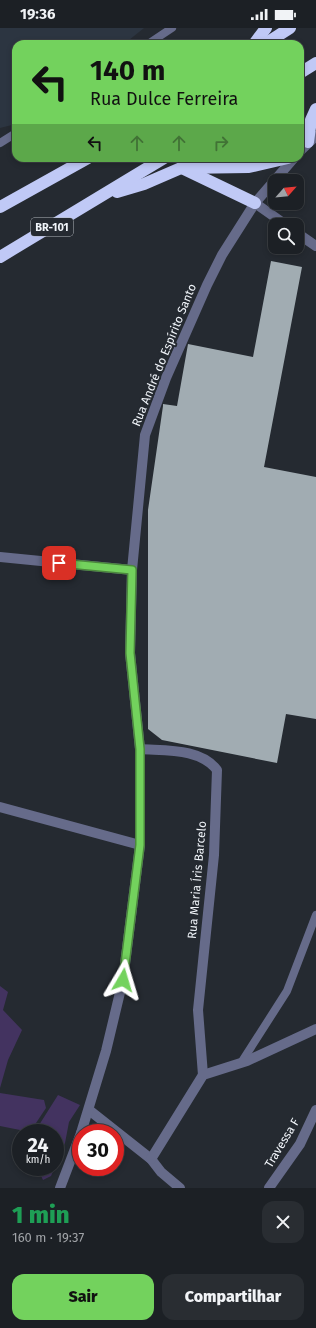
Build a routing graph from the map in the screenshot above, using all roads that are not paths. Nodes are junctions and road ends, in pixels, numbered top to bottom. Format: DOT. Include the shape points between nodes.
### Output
graph roads {
  1 [pos="172,28"];
  2 [pos="266,28"];
  3 [pos="290,28"];
  4 [pos="154,40"];
  5 [pos="257,40"];
  6 [pos="271,40"];
  7 [pos="316,63"];
  8 [pos="304,70"];
  9 [pos="316,109"];
  10 [pos="12,136"];
  11 [pos="0,143"];
  12 [pos="308,143"];
  13 [pos="81,162"];
  14 [pos="157,162"];
  15 [pos="271,162"];
  16 [pos="291,162"];
  17 [pos="181,168"];
  18 [pos="103,195"];
  19 [pos="255,203"];
  20 [pos="0,207"];
  21 [pos="276,218"];
  22 [pos="304,238"];
  23 [pos="316,246"];
  24 [pos="0,257"];
  25 [pos="0,557"];
  26 [pos="132,570"];
  27 [pos="140,749"];
  28 [pos="0,807"];
  29 [pos="140,845"];
  30 [pos="316,915"];
  31 [pos="316,1029"];
  32 [pos="241,1063"];
  33 [pos="203,1075"];
  34 [pos="89,1110"];
  35 [pos="316,1110"];
  36 [pos="84,1124"];
  37 [pos="72,1157"];
  38 [pos="151,1159"];
  39 [pos="60,1188"];
  40 [pos="180,1188"];
  41 [pos="269,1188"];
  1 -- 4 [label="lane"];
  2 -- 5 [label="highway"];
  3 -- 6 [label="highway"];
  7 -- 8 [label="highway"];
  9 -- 12 [label="highway" via="311,120"];
  10 -- 11 [label="lane"];
  13 -- 20 [label="highway"];
  14 -- 18 [label="highway, BR-101"];
  15 -- 17 [label="highway" via="249,167"];
  16 -- 19 [label="street, Rua André do Espírito Santo"];
  17 -- 18 [label="highway" via="144,184"];
  17 -- 19 [label="highway"];
  18 -- 24 [label="highway, BR-101"];
  19 -- 21 [label="street"];
  19 -- 26 [label="street, Rua André do Espírito Santo" via="222,255 207,285 166,378 145,435"];
  22 -- 23 [label="street"];
  25 -- 26 [label="street"];
  26 -- 27 [label="street, Rua André do Espírito Santo" via="130,653"];
  27 -- 29 [label="street, Rua André do Espírito Santo"];
  27 -- 33 [label="street, Rua Maria Íris Barcelo" via="203,756 217,770 214,855 198,1010"];
  28 -- 29 [label="street"];
  29 -- 34 [label="street, Rua André do Espírito Santo" via="123,980"];
  30 -- 32 [label="lane" via="287,991"];
  31 -- 32 [label="street"];
  32 -- 33 [label="street"];
  33 -- 38 [label="street"];
  34 -- 36 [label="street, Rua André do Espírito Santo"];
  34 -- 38 [label="street"];
  35 -- 41 [label="street, Travessa F" via="300,1144"];
  37 -- 39 [label="street, Rua André do Espírito Santo"];
  38 -- 40 [label="street" via="161,1172"];
}
